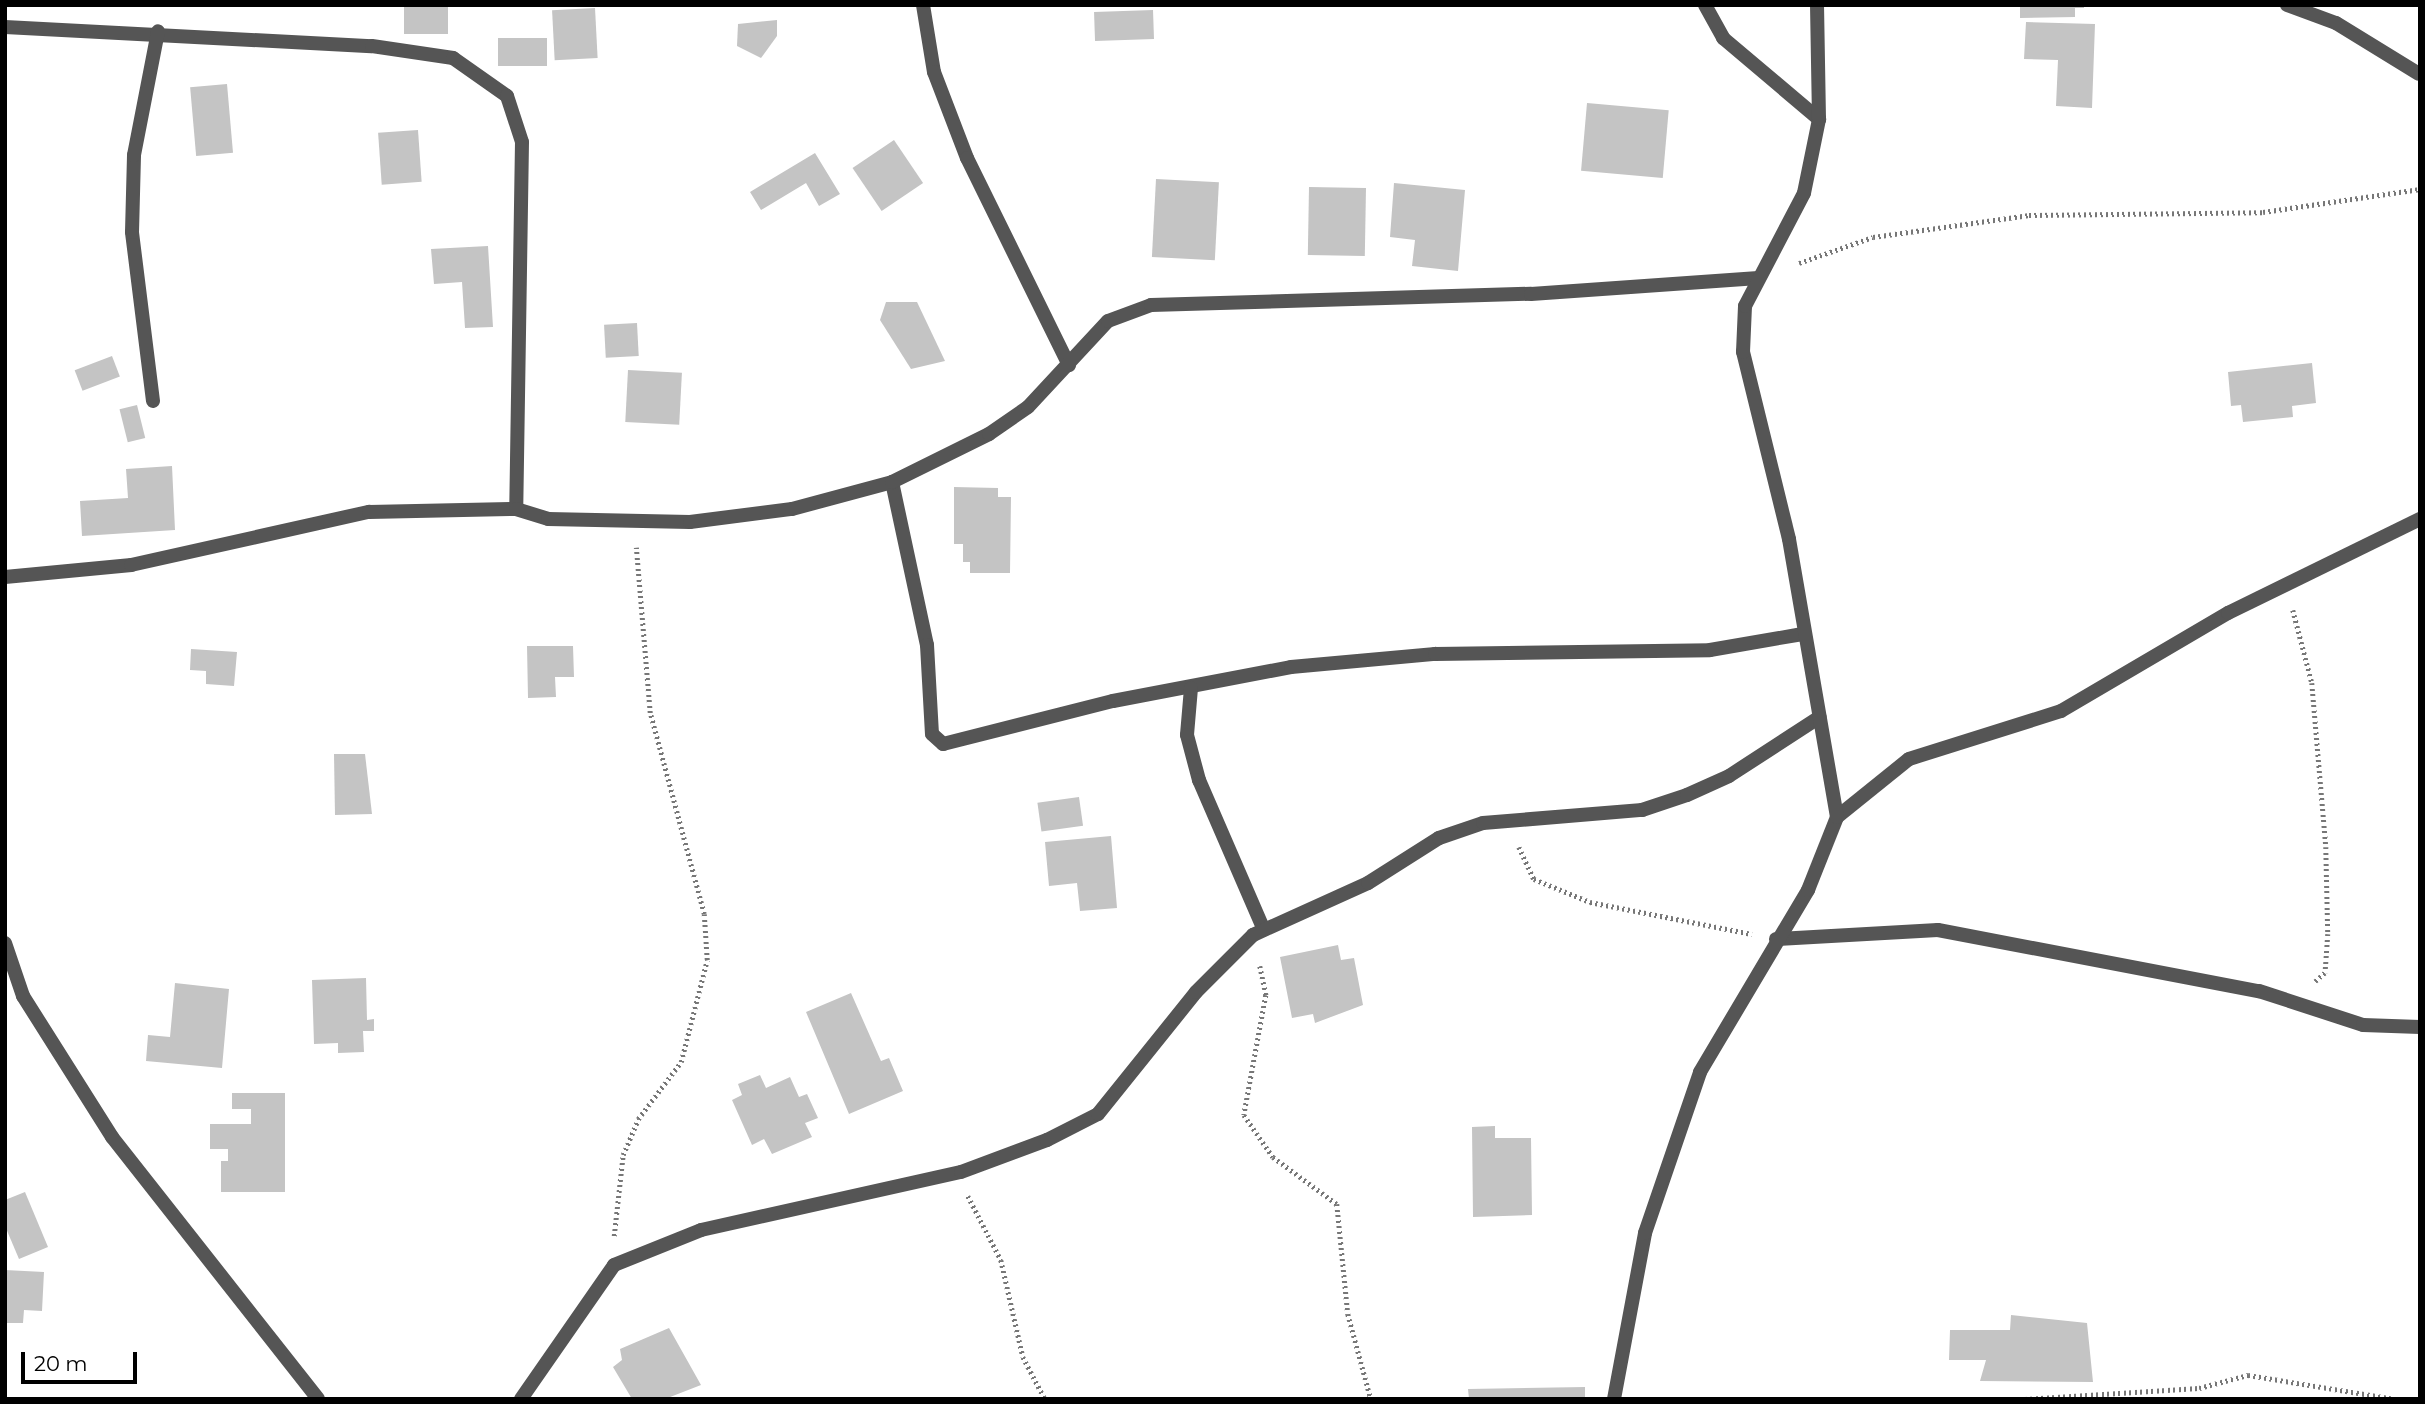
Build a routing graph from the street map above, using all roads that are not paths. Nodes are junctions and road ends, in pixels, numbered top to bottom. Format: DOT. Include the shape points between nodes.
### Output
graph roads {
  1 [pos="923,5"];
  2 [pos="1705,5"];
  3 [pos="1817,5"];
  4 [pos="2287,5"];
  5 [pos="5,27"];
  6 [pos="158,31"];
  7 [pos="2419,74"];
  8 [pos="1819,119"];
  9 [pos="1758,278"];
  10 [pos="1069,365"];
  11 [pos="153,401"];
  12 [pos="892,482"];
  13 [pos="516,509"];
  14 [pos="2420,519"];
  15 [pos="5,576"];
  16 [pos="1803,634"];
  17 [pos="1191,688"];
  18 [pos="1820,717"];
  19 [pos="1837,817"];
  20 [pos="1258,932"];
  21 [pos="1776,939"];
  22 [pos="5,943"];
  23 [pos="2420,1027"];
  24 [pos="318,1399"];
  25 [pos="521,1399"];
  26 [pos="1614,1399"];
  1 -- 10 [label="street" via="934,72 967,158"];
  2 -- 8 [label="street" via="1723,38"];
  3 -- 8 [label="street"];
  4 -- 7 [label="street" via="2336,23"];
  5 -- 6 [label="street"];
  6 -- 11 [label="street" via="134,155 132,232"];
  6 -- 13 [label="street" via="453,58 508,96 522,142"];
  8 -- 9 [label="street" via="1804,193"];
  9 -- 10 [label="street" via="1531,294 1151,305 1108,321"];
  9 -- 16 [label="street" via="1745,306 1745,365 1784,516"];
  10 -- 12 [label="street" via="1028,407 989,434"];
  12 -- 13 [label="street" via="768,513 640,523 548,519"];
  12 -- 17 [label="street" via="927,645 932,734 943,744"];
  13 -- 15 [label="street" via="369,512 131,565"];
  14 -- 19 [label="street" via="2285,589 2228,613 2060,711 1909,759"];
  16 -- 17 [label="street" via="1710,650 1435,654 1304,666"];
  16 -- 18 [label="street"];
  17 -- 20 [label="street" via="1187,735 1199,780"];
  18 -- 19 [label="street"];
  18 -- 20 [label="street" via="1729,776 1642,810 1483,823 1439,838 1368,883"];
  19 -- 21 [label="street" via="1808,890"];
  20 -- 25 [label="street" via="1196,992 1098,1114 961,1172 701,1230 614,1265"];
  21 -- 23 [label="street" via="1938,930 2259,990 2363,1025"];
  21 -- 26 [label="street" via="1700,1072 1645,1233"];
  22 -- 24 [label="street" via="23,996 112,1137"];
}
